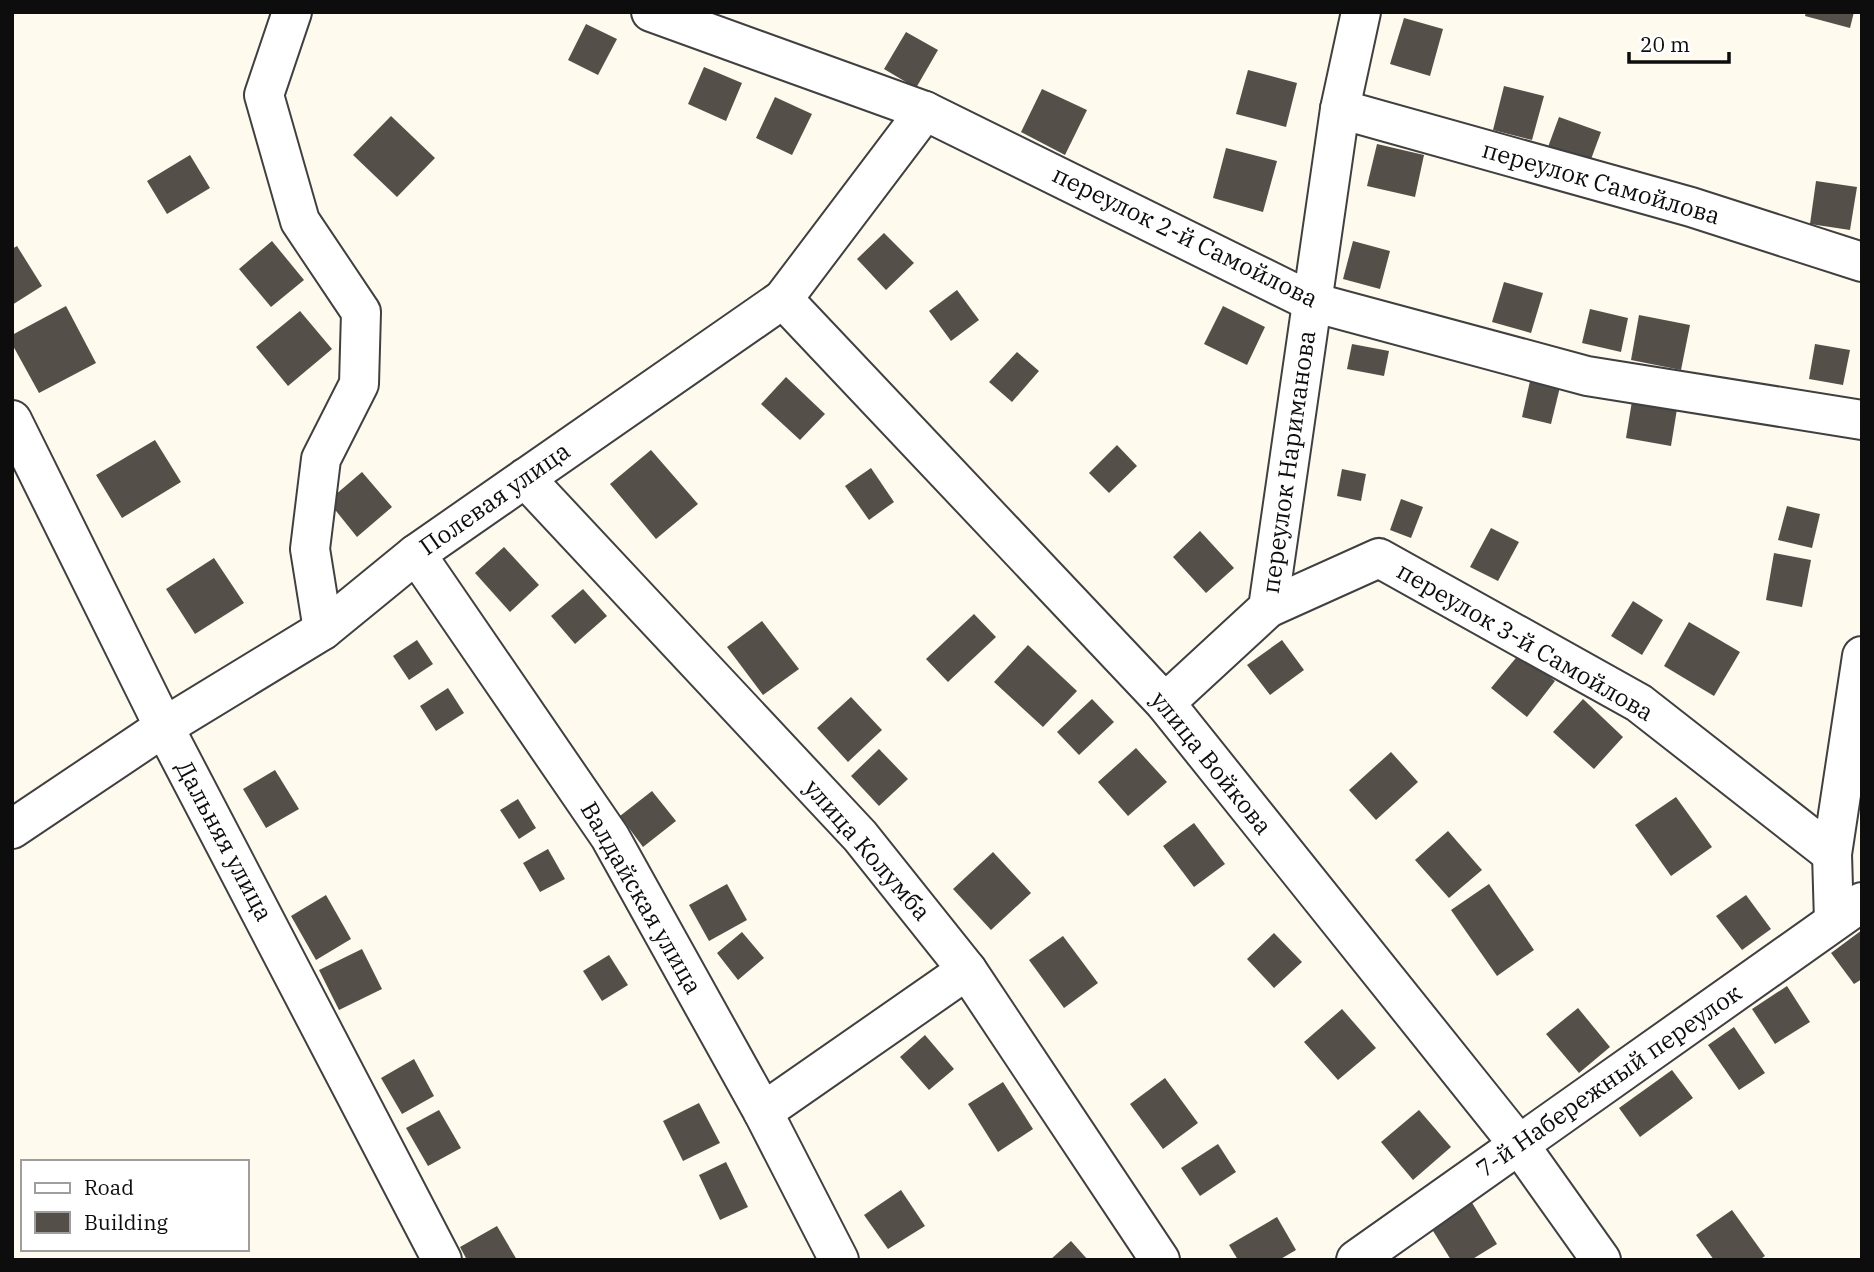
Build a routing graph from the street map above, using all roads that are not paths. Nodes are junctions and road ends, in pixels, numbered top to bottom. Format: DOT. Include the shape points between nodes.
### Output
graph roads {
  1 [pos="292,12"];
  2 [pos="652,12"];
  3 [pos="1361,12"];
  4 [pos="1340,109"];
  5 [pos="925,111"];
  6 [pos="1862,262"];
  7 [pos="783,299"];
  8 [pos="1312,302"];
  9 [pos="12,420"];
  10 [pos="1862,420"];
  11 [pos="525,478"];
  12 [pos="416,554"];
  13 [pos="1268,608"];
  14 [pos="323,630"];
  15 [pos="1862,656"];
  16 [pos="1165,703"];
  17 [pos="164,727"];
  18 [pos="12,829"];
  19 [pos="1832,855"];
  20 [pos="1848,912"];
  21 [pos="967,970"];
  22 [pos="763,1112"];
  23 [pos="1520,1146"];
  24 [pos="442,1260"];
  25 [pos="839,1260"];
  26 [pos="1160,1260"];
  27 [pos="1356,1260"];
  28 [pos="1601,1260"];
  1 -- 14 [label="street" via="264,95 300,221 361,312 359,384 321,459 310,549"];
  2 -- 5 [label="street, переулок 2-й Самойлова"];
  3 -- 4 [label="street, переулок Нариманова"];
  4 -- 6 [label="street, переулок Самойлова" via="1691,208"];
  4 -- 8 [label="street, переулок Нариманова"];
  5 -- 7 [label="street, Полевая улица"];
  5 -- 8 [label="street, переулок 2-й Самойлова"];
  7 -- 11 [label="street, Полевая улица"];
  7 -- 16 [label="street, улица Войкова"];
  8 -- 10 [label="street, переулок 2-й Самойлова" via="1587,376"];
  8 -- 13 [label="street, переулок Нариманова"];
  9 -- 17 [label="street, Дальняя улица"];
  11 -- 12 [label="street, Полевая улица"];
  11 -- 21 [label="street, улица Колумба" via="860,836"];
  12 -- 14 [label="street, Полевая улица"];
  12 -- 22 [label="street, Валдайская улица" via="610,837"];
  13 -- 16 [label="street, переулок Нариманова"];
  13 -- 19 [label="street, переулок 3-й Самойлова" via="1380,558 1639,703"];
  14 -- 17 [label="street, Полевая улица"];
  15 -- 19 [label="street"];
  16 -- 23 [label="street, улица Войкова"];
  17 -- 18 [label="street, Полевая улица"];
  17 -- 24 [label="street, Дальняя улица"];
  19 -- 20 [label="street"];
  20 -- 23 [label="street, 7-й Набережный переулок"];
  21 -- 22 [label="street"];
  21 -- 26 [label="street, улица Колумба"];
  22 -- 25 [label="street, Валдайская улица"];
  23 -- 27 [label="street, 7-й Набережный переулок"];
  23 -- 28 [label="street, улица Войкова"];
}
